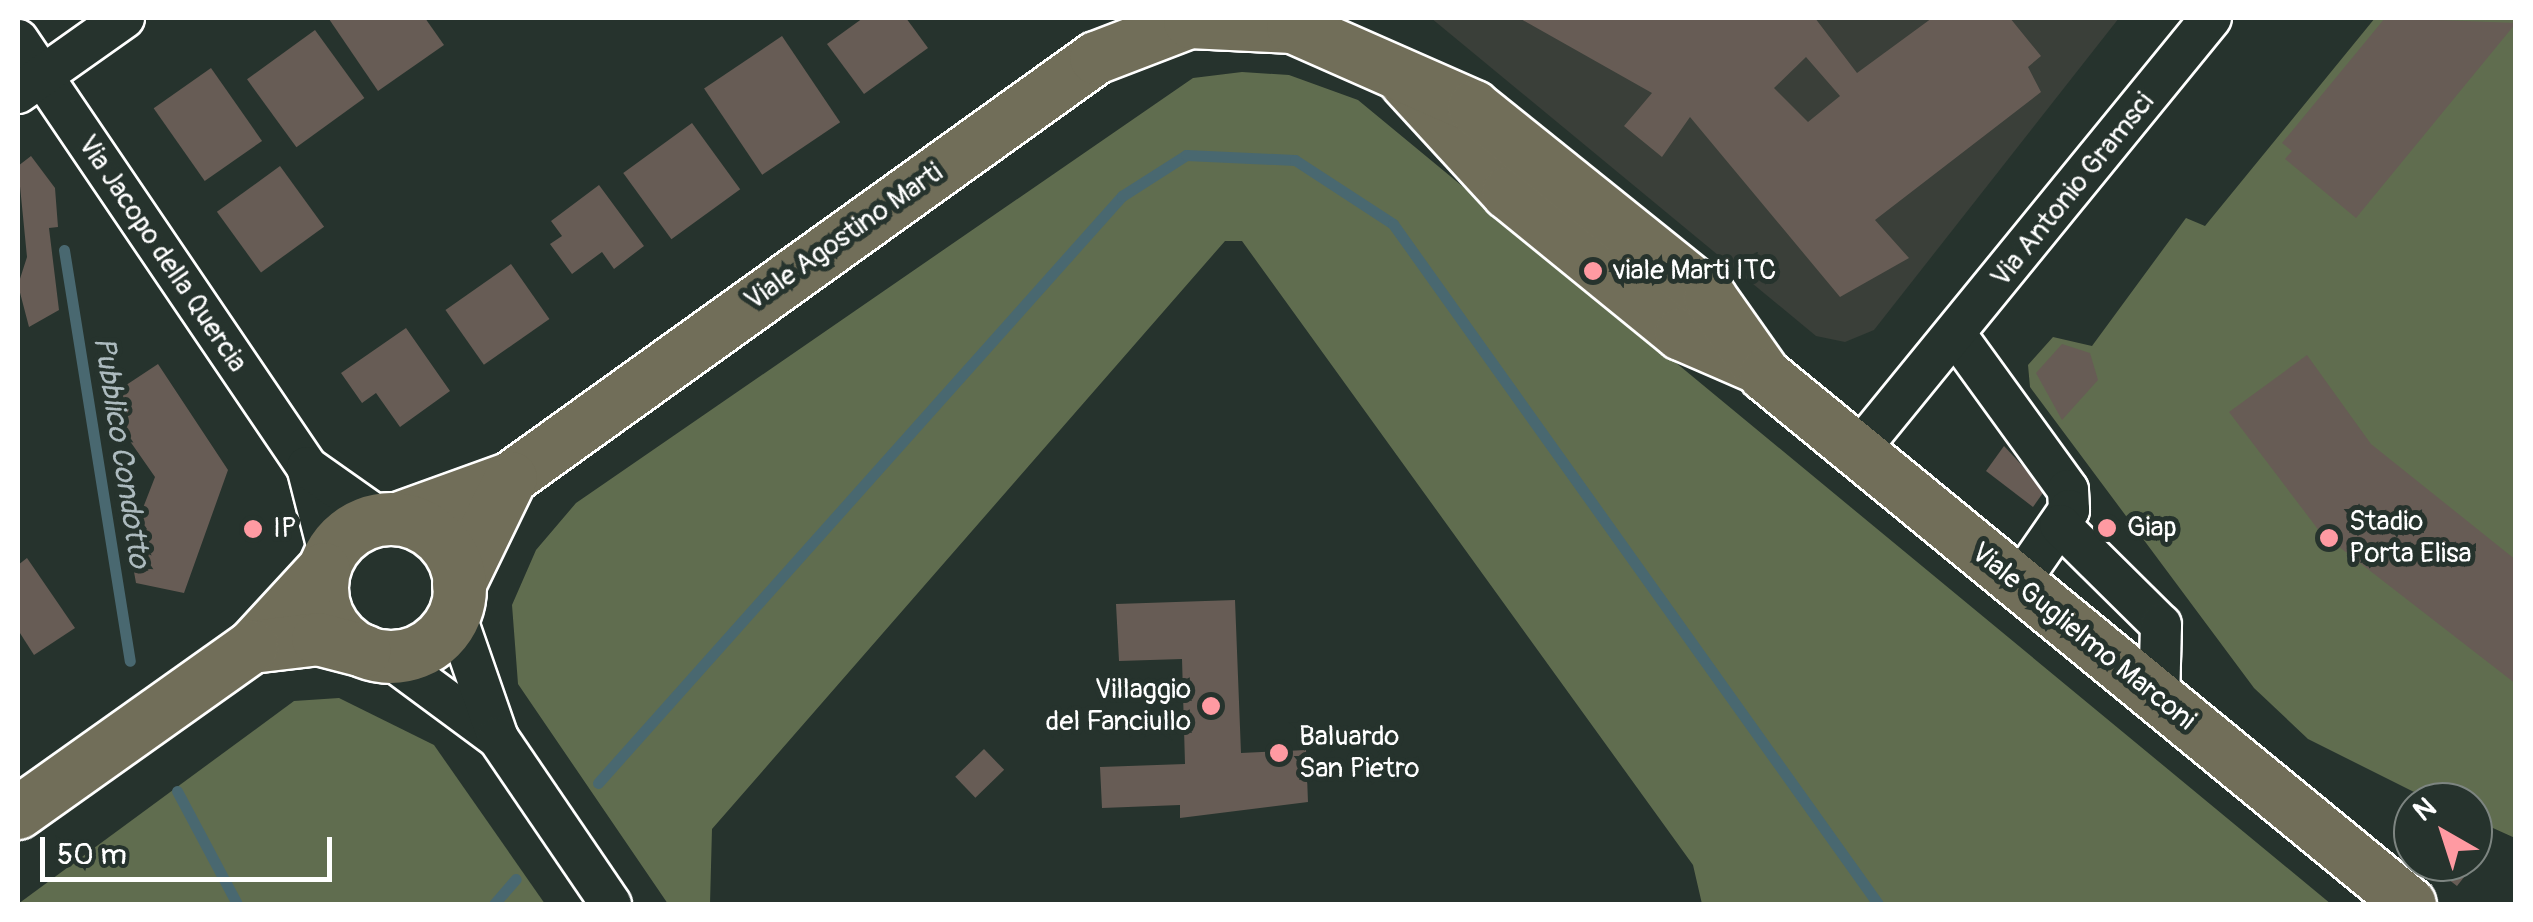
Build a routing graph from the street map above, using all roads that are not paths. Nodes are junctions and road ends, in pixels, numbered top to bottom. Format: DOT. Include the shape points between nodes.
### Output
graph roads {
  1 [pos="124,18"];
  2 [pos="2211,18"];
  3 [pos="1190,20"];
  4 [pos="86,30"];
  5 [pos="18,40"];
  6 [pos="30,85"];
  7 [pos="1945,348"];
  8 [pos="1857,452"];
  9 [pos="307,467"];
  10 [pos="511,478"];
  11 [pos="390,520"];
  12 [pos="2060,525"];
  13 [pos="327,563"];
  14 [pos="2018,584"];
  15 [pos="457,599"];
  16 [pos="252,647"];
  17 [pos="376,654"];
  18 [pos="2159,699"];
  19 [pos="498,738"];
  20 [pos="18,812"];
  21 [pos="611,904"];
  22 [pos="2410,904"];
  1 -- 4 [label="street"];
  2 -- 7 [label="street, Via Antonio Gramsci"];
  3 -- 8 [label="main road, Viale Guglielmo Marconi" via="1293,27 1474,107 1710,297 1758,368"];
  3 -- 10 [label="main road, Viale Agostino Marti" via="1096,58"];
  4 -- 6 [label="street"];
  5 -- 6 [label="street, Via Jacopo della Quercia"];
  6 -- 9 [label="street, Via Jacopo della Quercia"];
  7 -- 8 [label="street, Via Antonio Gramsci"];
  7 -- 12 [label="street" via="2068,490"];
  8 -- 14 [label="main road, Viale Guglielmo Marconi"];
  9 -- 11 [label="street, Via Jacopo della Quercia"];
  9 -- 13 [label="street, Via Jacopo della Quercia"];
  10 -- 11 [label="main road, Viale Agostino Marti"];
  10 -- 15 [label="main road, Viale Agostino Marti"];
  11 -- 13 [label="main road" via="349,533"];
  11 -- 15 [label="main road" via="438,536"];
  12 -- 14 [label="street"];
  12 -- 18 [label="street" via="2160,625"];
  13 -- 16 [label="main road"];
  13 -- 17 [label="main road" via="326,612"];
  14 -- 18 [label="main road, Viale Guglielmo Marconi"];
  15 -- 17 [label="main road" via="426,647"];
  15 -- 19 [label="street"];
  16 -- 17 [label="main road" via="318,639"];
  16 -- 20 [label="main road"];
  17 -- 19 [label="street"];
  18 -- 22 [label="main road, Viale Guglielmo Marconi"];
  19 -- 21 [label="street"];
}
